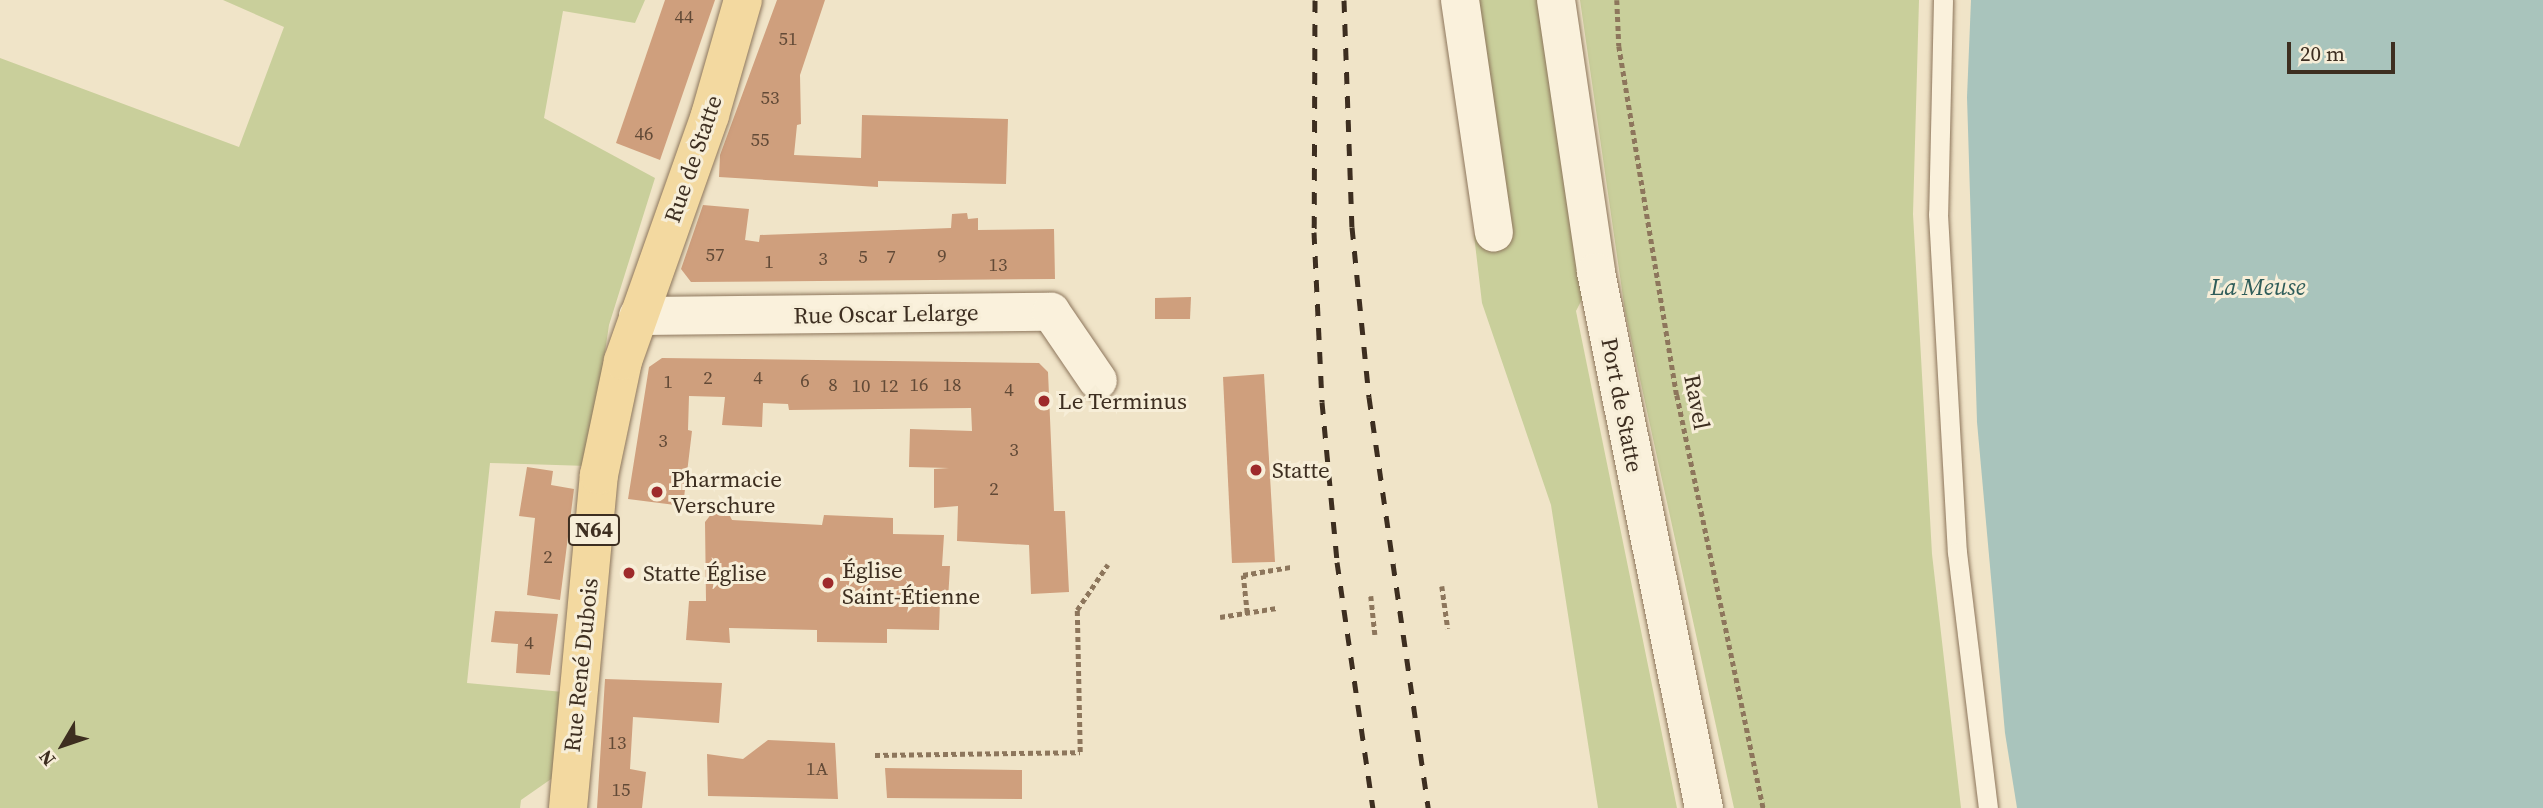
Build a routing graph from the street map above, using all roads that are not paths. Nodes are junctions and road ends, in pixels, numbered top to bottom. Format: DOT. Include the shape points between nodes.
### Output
graph roads {
  1 [pos="743,0"];
  2 [pos="1460,0"];
  3 [pos="1556,0"];
  4 [pos="1943,0"];
  5 [pos="1494,233"];
  6 [pos="638,316"];
  7 [pos="1098,381"];
  8 [pos="568,808"];
  9 [pos="1704,808"];
  10 [pos="1988,808"];
  1 -- 6 [label="main road, Rue de Statte / N64" via="710,115"];
  2 -- 5 [label="street"];
  3 -- 9 [label="street, Port de Statte" via="1596,272"];
  4 -- 10 [label="lane" via="1938,214 1958,552"];
  6 -- 7 [label="street, Rue Oscar Lelarge" via="1051,312"];
  6 -- 8 [label="main road, Rue René Dubois / N64" via="623,361 599,475"];
}
